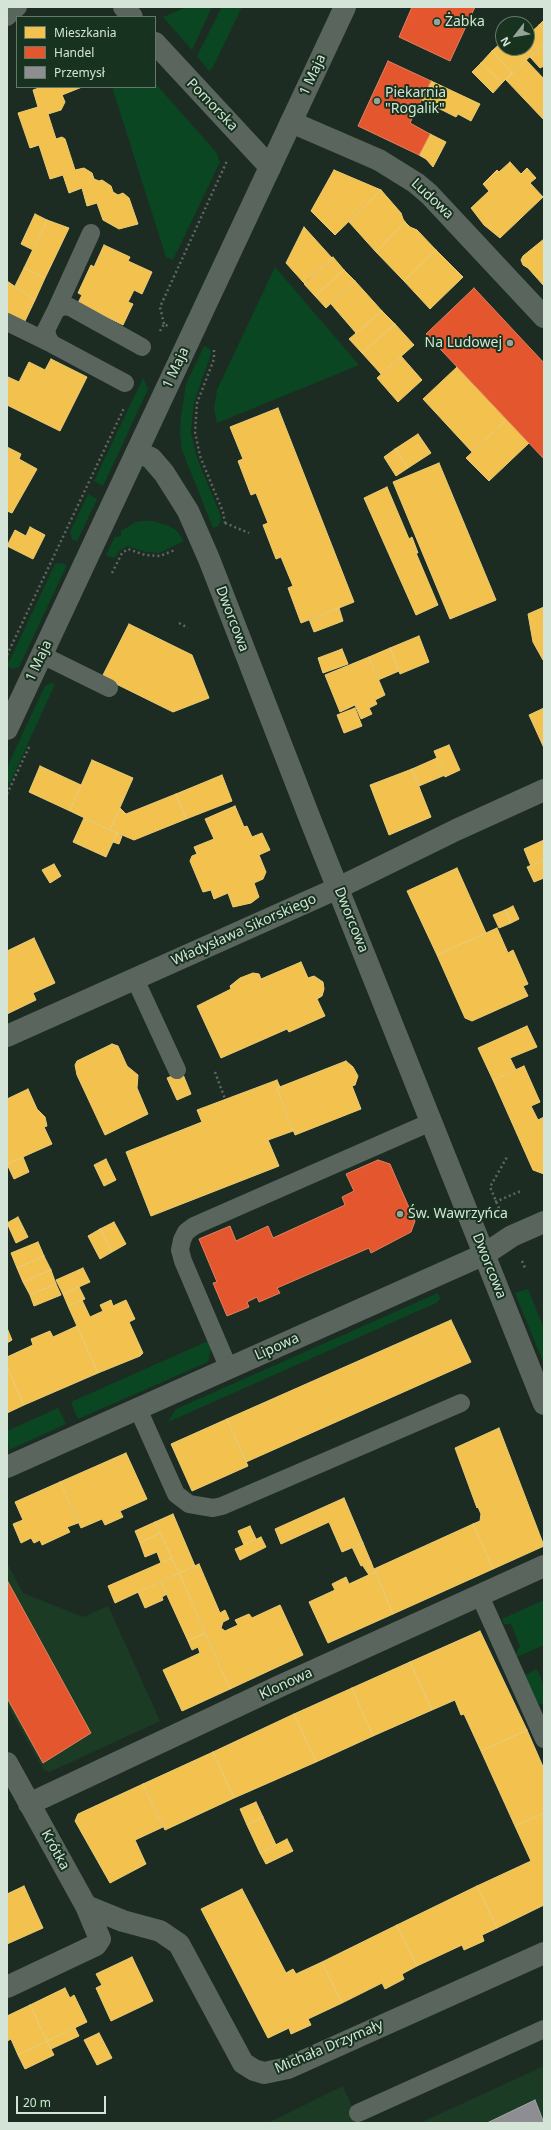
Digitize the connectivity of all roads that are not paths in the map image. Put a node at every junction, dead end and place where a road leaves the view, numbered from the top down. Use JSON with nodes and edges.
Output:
{"nodes":[{"id":1,"x":18,"y":7,"type":"edge"},
{"id":2,"x":124,"y":7,"type":"edge"},
{"id":3,"x":345,"y":7,"type":"edge"},
{"id":4,"x":131,"y":16,"type":"edge"},
{"id":5,"x":7,"y":17,"type":"edge"},
{"id":6,"x":156,"y":44,"type":"edge"},
{"id":7,"x":291,"y":122,"type":"junction"},
{"id":8,"x":270,"y":167,"type":"junction"},
{"id":9,"x":91,"y":233,"type":"dead end"},
{"id":10,"x":56,"y":310,"type":"junction"},
{"id":11,"x":544,"y":317,"type":"edge"},
{"id":12,"x":7,"y":322,"type":"edge"},
{"id":13,"x":52,"y":344,"type":"junction"},
{"id":14,"x":142,"y":347,"type":"dead end"},
{"id":15,"x":125,"y":383,"type":"dead end"},
{"id":16,"x":137,"y":452,"type":"junction"},
{"id":17,"x":42,"y":655,"type":"junction"},
{"id":18,"x":109,"y":688,"type":"dead end"},
{"id":19,"x":7,"y":729,"type":"edge"},
{"id":20,"x":544,"y":790,"type":"edge"},
{"id":21,"x":338,"y":888,"type":"junction"},
{"id":22,"x":135,"y":979,"type":"junction"},
{"id":23,"x":7,"y":1036,"type":"edge"},
{"id":24,"x":176,"y":1070,"type":"dead end"},
{"id":25,"x":431,"y":1122,"type":"junction"},
{"id":26,"x":544,"y":1222,"type":"edge"},
{"id":27,"x":484,"y":1254,"type":"junction"},
{"id":28,"x":229,"y":1369,"type":"junction"},
{"id":29,"x":462,"y":1403,"type":"dead end"},
{"id":30,"x":544,"y":1404,"type":"edge"},
{"id":31,"x":138,"y":1409,"type":"junction"},
{"id":32,"x":7,"y":1467,"type":"edge"},
{"id":33,"x":544,"y":1566,"type":"edge"},
{"id":34,"x":480,"y":1596,"type":"junction"},
{"id":35,"x":544,"y":1739,"type":"edge"},
{"id":36,"x":7,"y":1763,"type":"edge"},
{"id":37,"x":29,"y":1804,"type":"junction"},
{"id":38,"x":86,"y":1906,"type":"junction"},
{"id":39,"x":542,"y":1959,"type":"edge"},
{"id":40,"x":7,"y":1987,"type":"edge"},
{"id":41,"x":544,"y":2030,"type":"edge"},
{"id":42,"x":358,"y":2113,"type":"dead end"}],
"edges":[{"from":1,"to":5,"type":"lane"},
{"from":2,"to":4,"type":"street"},
{"from":3,"to":7,"type":"street","name":"1 Maja"},
{"from":6,"to":8,"type":"street","name":"Pomorska"},
{"from":7,"to":8,"type":"street","name":"1 Maja"},
{"from":7,"to":11,"type":"street","name":"Ludowa"},
{"from":8,"to":16,"type":"street","name":"1 Maja"},
{"from":9,"to":10,"type":"lane"},
{"from":10,"to":13,"type":"lane"},
{"from":10,"to":14,"type":"lane"},
{"from":12,"to":13,"type":"lane"},
{"from":13,"to":15,"type":"lane"},
{"from":16,"to":17,"type":"street","name":"1 Maja"},
{"from":16,"to":21,"type":"street","name":"Dworcowa"},
{"from":17,"to":18,"type":"lane"},
{"from":17,"to":19,"type":"street","name":"1 Maja"},
{"from":20,"to":21,"type":"street","name":"Władysława Sikorskiego"},
{"from":21,"to":22,"type":"street","name":"Władysława Sikorskiego"},
{"from":21,"to":25,"type":"street","name":"Dworcowa"},
{"from":22,"to":23,"type":"street","name":"Władysława Sikorskiego"},
{"from":22,"to":24,"type":"lane"},
{"from":25,"to":27,"type":"street","name":"Dworcowa"},
{"from":25,"to":28,"type":"lane"},
{"from":26,"to":27,"type":"street","name":"Lipowa"},
{"from":27,"to":28,"type":"street","name":"Lipowa"},
{"from":27,"to":30,"type":"street","name":"Dworcowa"},
{"from":28,"to":31,"type":"street","name":"Lipowa"},
{"from":29,"to":31,"type":"lane"},
{"from":31,"to":32,"type":"street","name":"Lipowa"},
{"from":33,"to":34,"type":"street","name":"Klonowa"},
{"from":34,"to":35,"type":"lane"},
{"from":34,"to":37,"type":"street","name":"Klonowa"},
{"from":36,"to":37,"type":"street","name":"Krótka"},
{"from":37,"to":38,"type":"street","name":"Krótka"},
{"from":38,"to":39,"type":"street","name":"Michała Drzymały"},
{"from":38,"to":40,"type":"street","name":"Krótka"},
{"from":41,"to":42,"type":"lane"}]}
